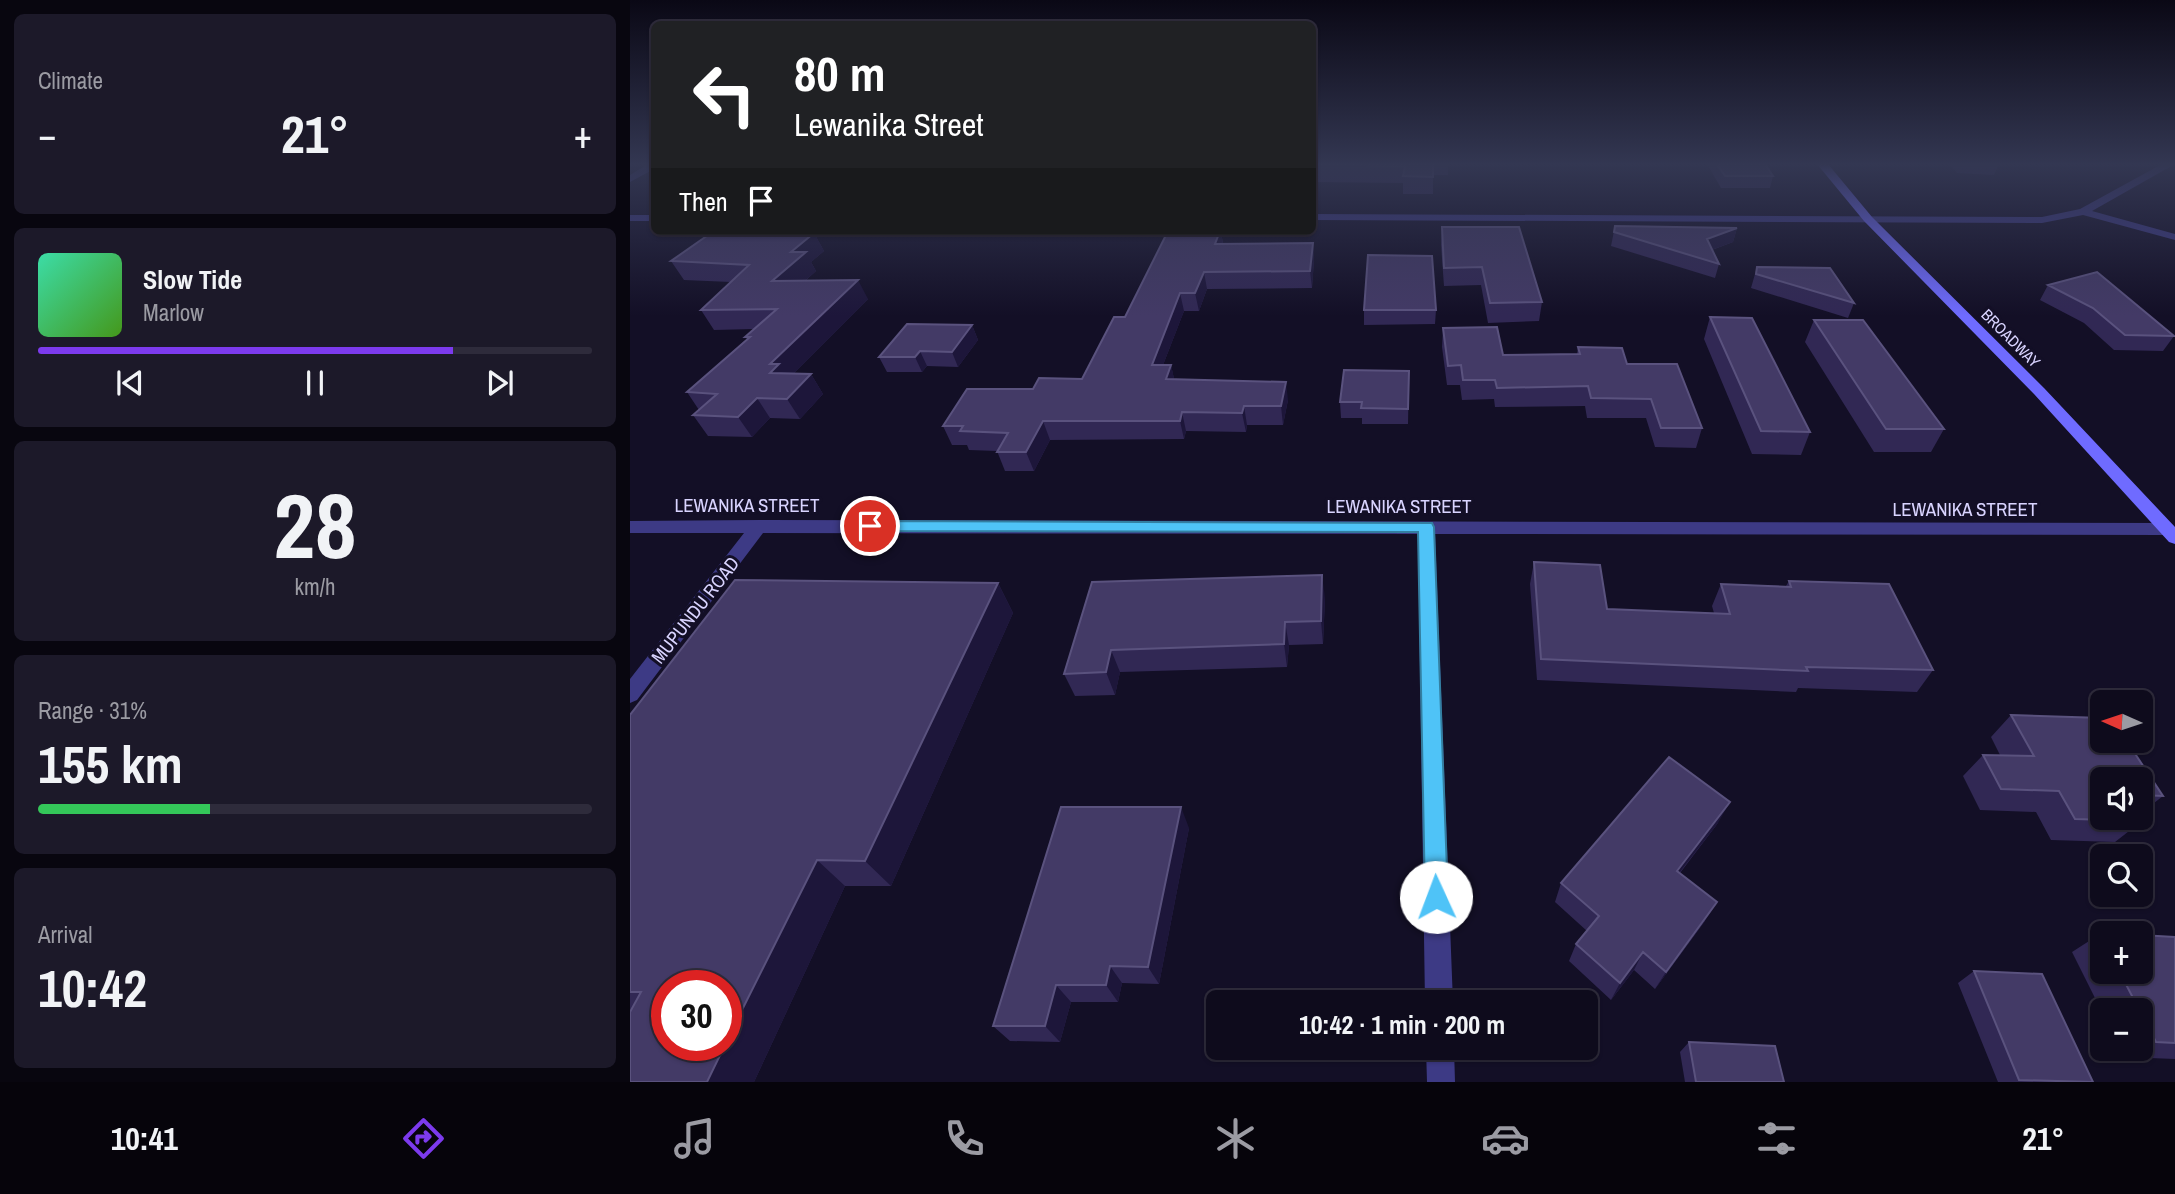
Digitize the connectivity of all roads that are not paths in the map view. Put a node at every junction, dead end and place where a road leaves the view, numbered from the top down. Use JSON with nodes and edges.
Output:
{"nodes":[{"id":1,"x":1864,"y":214,"type":"edge"},
{"id":2,"x":2070,"y":214,"type":"edge"},
{"id":3,"x":2092,"y":214,"type":"edge"},
{"id":4,"x":1316,"y":217,"type":"edge"},
{"id":5,"x":630,"y":218,"type":"edge"},
{"id":6,"x":651,"y":218,"type":"edge"},
{"id":7,"x":1868,"y":219,"type":"junction"},
{"id":8,"x":2175,"y":237,"type":"edge"},
{"id":9,"x":759,"y":526,"type":"junction"},
{"id":10,"x":630,"y":527,"type":"edge"},
{"id":11,"x":1426,"y":527,"type":"junction"},
{"id":12,"x":2171,"y":533,"type":"edge"},
{"id":13,"x":630,"y":694,"type":"edge"},
{"id":14,"x":1439,"y":990,"type":"edge"},
{"id":15,"x":1440,"y":1060,"type":"edge"},
{"id":16,"x":1441,"y":1082,"type":"edge"}],
"edges":[{"from":1,"to":7,"type":"main road","name":"BROADWAY"},
{"from":2,"to":7,"type":"street"},
{"from":3,"to":8,"type":"street"},
{"from":4,"to":7,"type":"street"},
{"from":5,"to":6,"type":"street"},
{"from":7,"to":12,"type":"main road","name":"BROADWAY"},
{"from":9,"to":10,"type":"street","name":"LEWANIKA STREET"},
{"from":9,"to":11,"type":"street","name":"LEWANIKA STREET"},
{"from":9,"to":13,"type":"street","name":"MUPUNDU ROAD"},
{"from":11,"to":12,"type":"street","name":"LEWANIKA STREET"},
{"from":11,"to":14,"type":"street"},
{"from":15,"to":16,"type":"street"}]}
